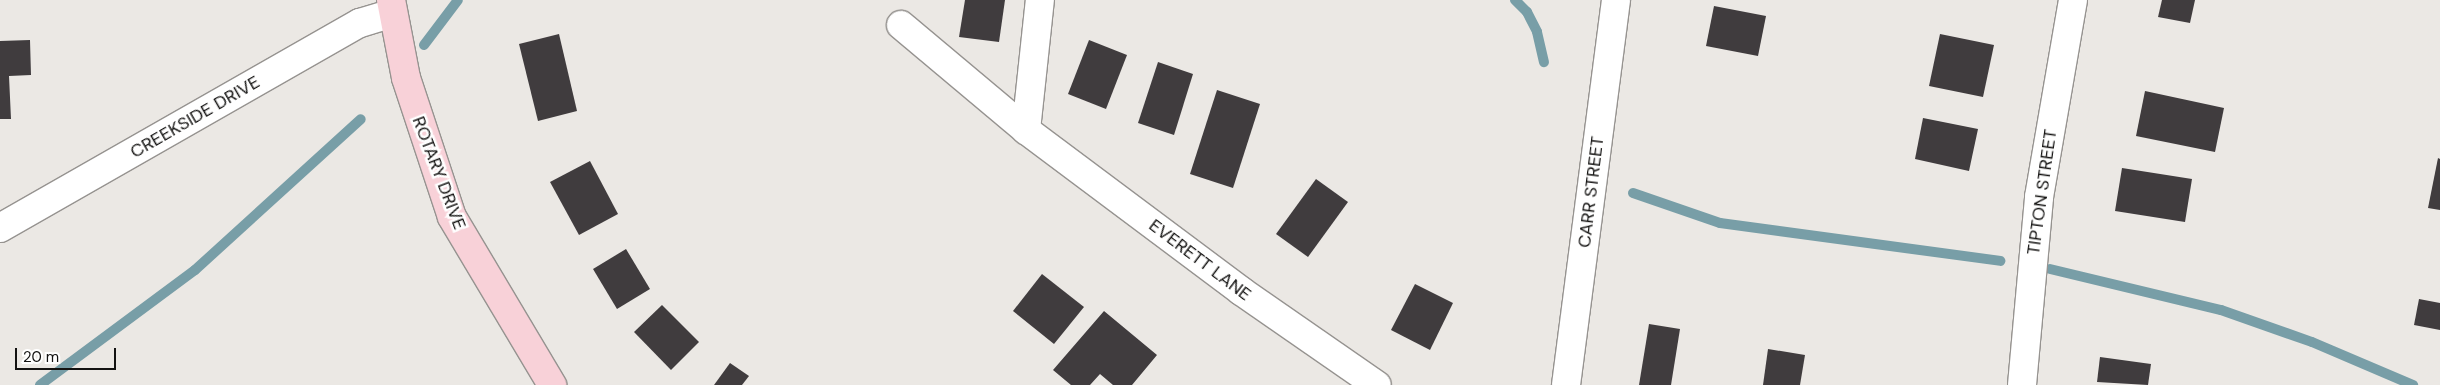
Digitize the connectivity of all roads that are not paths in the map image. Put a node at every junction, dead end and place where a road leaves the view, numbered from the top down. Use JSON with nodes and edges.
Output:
{"nodes":[{"id":1,"x":1040,"y":0,"type":"edge"},
{"id":2,"x":1616,"y":0,"type":"edge"},
{"id":3,"x":2073,"y":0,"type":"edge"},
{"id":4,"x":392,"y":7,"type":"edge"},
{"id":5,"x":902,"y":25,"type":"dead end"},
{"id":6,"x":1026,"y":130,"type":"junction"},
{"id":7,"x":0,"y":228,"type":"edge"},
{"id":8,"x":552,"y":385,"type":"edge"},
{"id":9,"x":1377,"y":385,"type":"edge"},
{"id":10,"x":1566,"y":385,"type":"edge"},
{"id":11,"x":2022,"y":385,"type":"edge"}],
"edges":[{"from":1,"to":6,"type":"street"},
{"from":2,"to":10,"type":"street","name":"CARR STREET"},
{"from":3,"to":11,"type":"street","name":"TIPTON STREET"},
{"from":4,"to":7,"type":"street","name":"CREEKSIDE DRIVE"},
{"from":4,"to":8,"type":"street","name":"ROTARY DRIVE"},
{"from":5,"to":6,"type":"street","name":"EVERETT LANE"},
{"from":6,"to":9,"type":"street","name":"EVERETT LANE"}]}
